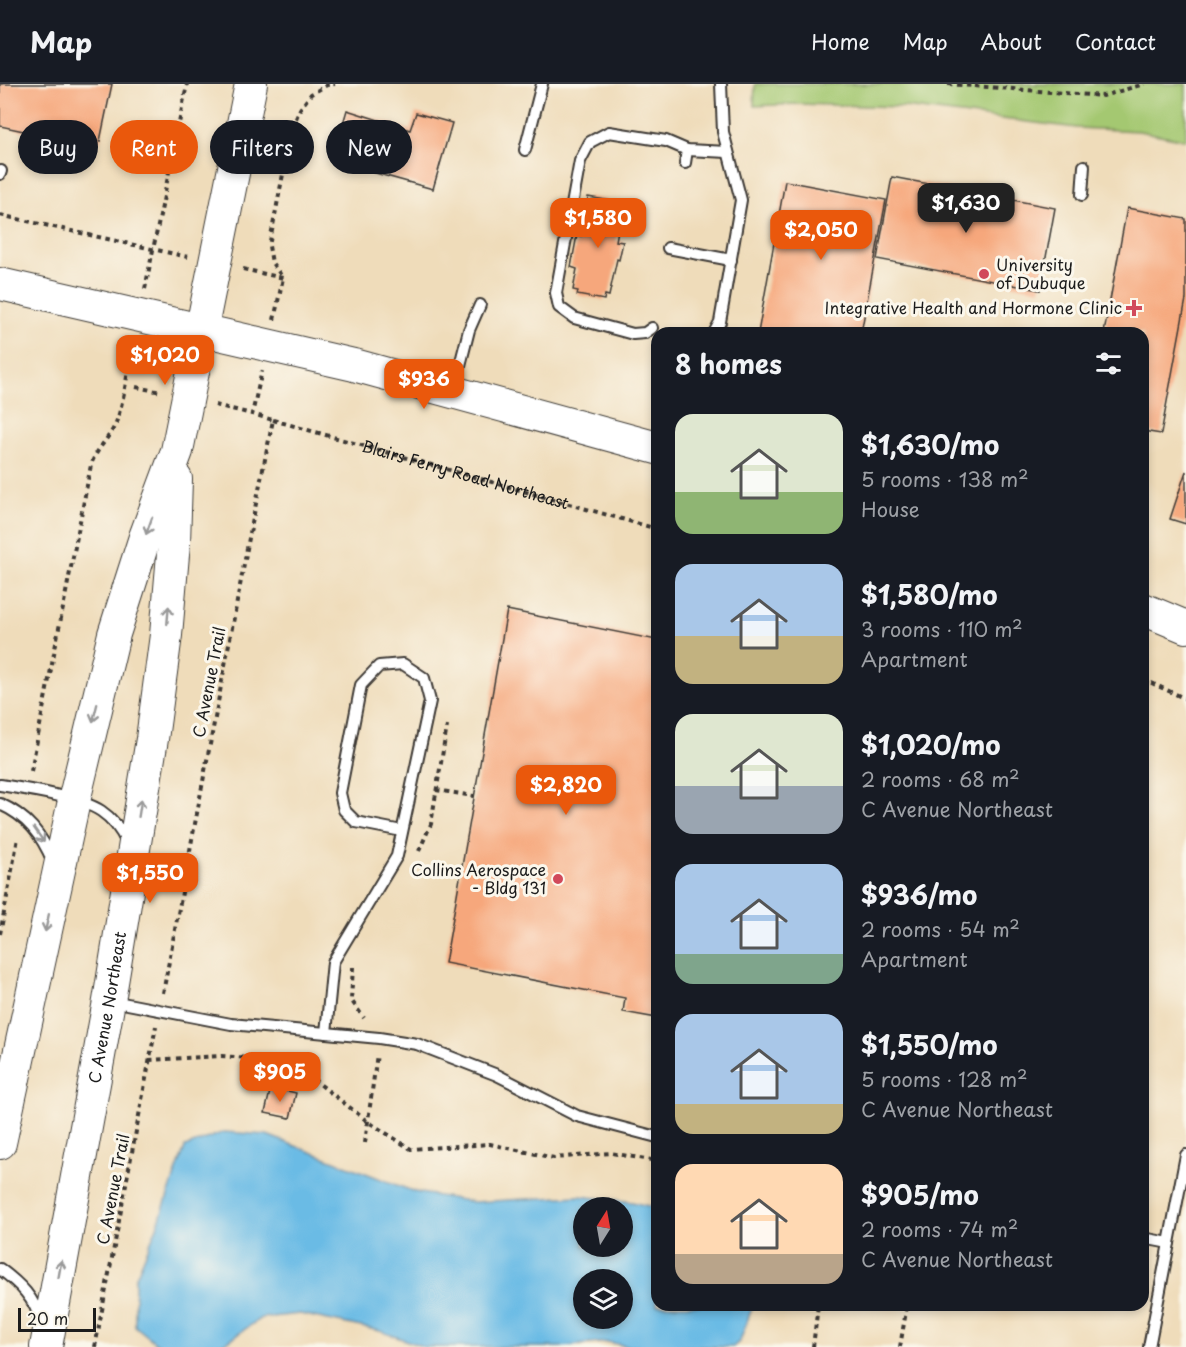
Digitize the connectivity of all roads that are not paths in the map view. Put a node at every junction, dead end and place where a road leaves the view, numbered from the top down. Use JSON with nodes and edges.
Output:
{"nodes":[{"id":1,"x":251,"y":84,"type":"edge"},
{"id":2,"x":542,"y":84,"type":"edge"},
{"id":3,"x":721,"y":84,"type":"edge"},
{"id":4,"x":525,"y":150,"type":"dead end"},
{"id":5,"x":687,"y":150,"type":"junction"},
{"id":6,"x":728,"y":152,"type":"junction"},
{"id":7,"x":685,"y":163,"type":"dead end"},
{"id":8,"x":1084,"y":166,"type":"dead end"},
{"id":9,"x":1083,"y":195,"type":"dead end"},
{"id":10,"x":668,"y":248,"type":"dead end"},
{"id":11,"x":731,"y":260,"type":"junction"},
{"id":12,"x":0,"y":284,"type":"edge"},
{"id":13,"x":480,"y":305,"type":"dead end"},
{"id":14,"x":717,"y":327,"type":"edge"},
{"id":15,"x":651,"y":329,"type":"edge"},
{"id":16,"x":202,"y":330,"type":"junction"},
{"id":17,"x":453,"y":392,"type":"junction"},
{"id":18,"x":651,"y":446,"type":"edge"},
{"id":19,"x":177,"y":451,"type":"junction"},
{"id":20,"x":1149,"y":612,"type":"edge"},
{"id":21,"x":1186,"y":627,"type":"edge"},
{"id":22,"x":0,"y":785,"type":"edge"},
{"id":23,"x":74,"y":801,"type":"junction"},
{"id":24,"x":0,"y":804,"type":"edge"},
{"id":25,"x":402,"y":831,"type":"junction"},
{"id":26,"x":132,"y":854,"type":"junction"},
{"id":27,"x":56,"y":882,"type":"junction"},
{"id":28,"x":109,"y":1001,"type":"junction"},
{"id":29,"x":326,"y":1033,"type":"junction"},
{"id":30,"x":651,"y":1135,"type":"edge"},
{"id":31,"x":0,"y":1143,"type":"edge"},
{"id":32,"x":1186,"y":1155,"type":"edge"},
{"id":33,"x":1149,"y":1239,"type":"edge"},
{"id":34,"x":1169,"y":1243,"type":"junction"},
{"id":35,"x":0,"y":1269,"type":"edge"},
{"id":36,"x":45,"y":1347,"type":"edge"},
{"id":37,"x":1149,"y":1347,"type":"edge"}],
"edges":[{"from":1,"to":16,"type":"main road","name":"C Avenue Northeast"},
{"from":2,"to":4,"type":"lane"},
{"from":3,"to":6,"type":"lane"},
{"from":5,"to":6,"type":"lane"},
{"from":5,"to":7,"type":"lane"},
{"from":5,"to":15,"type":"lane"},
{"from":6,"to":11,"type":"lane"},
{"from":8,"to":9,"type":"lane"},
{"from":10,"to":11,"type":"lane"},
{"from":11,"to":14,"type":"lane"},
{"from":12,"to":16,"type":"main road"},
{"from":13,"to":17,"type":"lane"},
{"from":16,"to":17,"type":"main road"},
{"from":16,"to":19,"type":"main road","name":"C Avenue Northeast"},
{"from":17,"to":18,"type":"main road"},
{"from":19,"to":23,"type":"main road","name":"C Avenue Northeast","one_way":true},
{"from":26,"to":19,"type":"main road","name":"C Avenue Northeast","one_way":true},
{"from":20,"to":21,"type":"main road"},
{"from":22,"to":23,"type":"lane"},
{"from":23,"to":26,"type":"lane"},
{"from":23,"to":27,"type":"main road","name":"C Avenue Northeast"},
{"from":24,"to":27,"type":"lane","one_way":true},
{"from":25,"to":25,"type":"lane"},
{"from":25,"to":29,"type":"lane"},
{"from":26,"to":28,"type":"main road","name":"C Avenue Northeast"},
{"from":27,"to":31,"type":"main road","name":"C Avenue Northeast","one_way":true},
{"from":28,"to":29,"type":"lane"},
{"from":36,"to":28,"type":"main road","name":"C Avenue Northeast","one_way":true},
{"from":29,"to":30,"type":"lane"},
{"from":32,"to":34,"type":"lane"},
{"from":33,"to":34,"type":"lane"},
{"from":34,"to":37,"type":"lane"},
{"from":35,"to":36,"type":"lane"}]}
